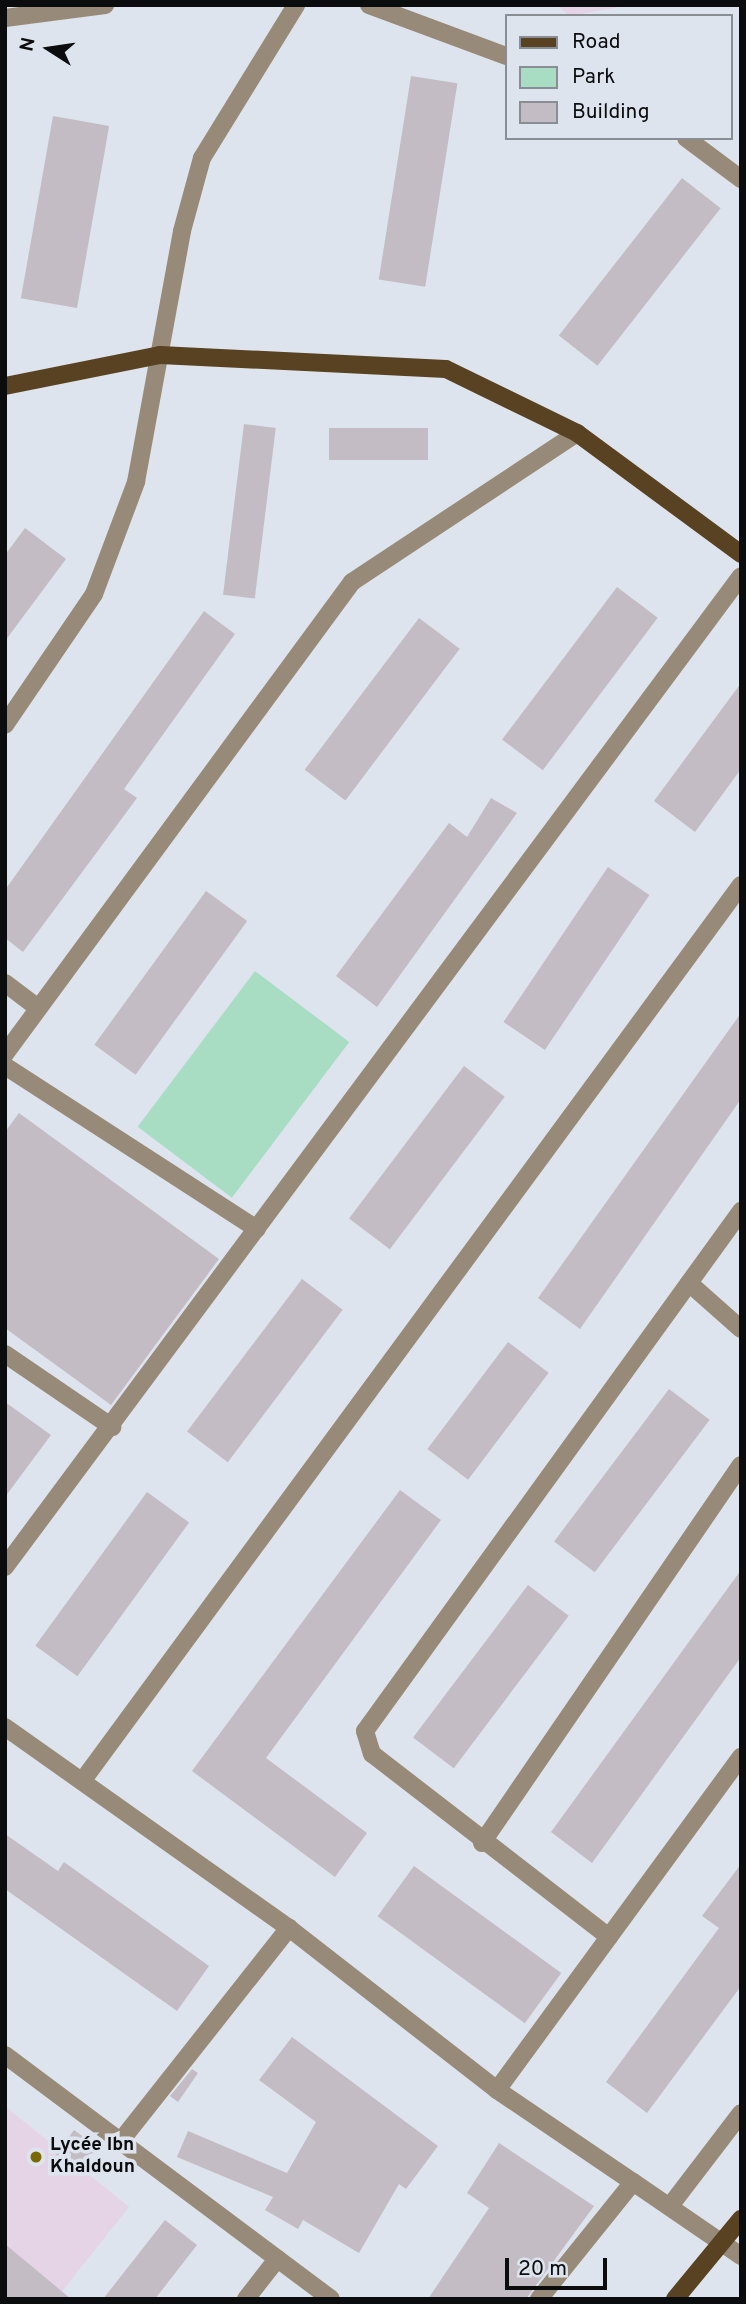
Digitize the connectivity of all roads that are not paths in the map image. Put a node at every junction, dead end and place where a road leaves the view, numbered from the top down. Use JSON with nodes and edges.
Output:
{"nodes":[{"id":1,"x":105,"y":5,"type":"edge"},
{"id":2,"x":296,"y":5,"type":"edge"},
{"id":3,"x":369,"y":5,"type":"edge"},
{"id":4,"x":5,"y":18,"type":"edge"},
{"id":5,"x":504,"y":55,"type":"edge"},
{"id":6,"x":689,"y":140,"type":"edge"},
{"id":7,"x":741,"y":179,"type":"edge"},
{"id":8,"x":160,"y":355,"type":"junction"},
{"id":9,"x":5,"y":386,"type":"edge"},
{"id":10,"x":577,"y":433,"type":"junction"},
{"id":11,"x":741,"y":554,"type":"edge"},
{"id":12,"x":741,"y":576,"type":"edge"},
{"id":13,"x":5,"y":725,"type":"edge"},
{"id":14,"x":741,"y":885,"type":"edge"},
{"id":15,"x":5,"y":983,"type":"edge"},
{"id":16,"x":38,"y":1008,"type":"junction"},
{"id":17,"x":5,"y":1054,"type":"edge"},
{"id":18,"x":5,"y":1066,"type":"edge"},
{"id":19,"x":741,"y":1212,"type":"edge"},
{"id":20,"x":257,"y":1229,"type":"junction"},
{"id":21,"x":689,"y":1283,"type":"junction"},
{"id":22,"x":741,"y":1329,"type":"edge"},
{"id":23,"x":5,"y":1354,"type":"edge"},
{"id":24,"x":112,"y":1427,"type":"junction"},
{"id":25,"x":741,"y":1465,"type":"edge"},
{"id":26,"x":5,"y":1567,"type":"edge"},
{"id":27,"x":5,"y":1727,"type":"edge"},
{"id":28,"x":741,"y":1756,"type":"edge"},
{"id":29,"x":83,"y":1780,"type":"junction"},
{"id":30,"x":482,"y":1843,"type":"junction"},
{"id":31,"x":289,"y":1928,"type":"junction"},
{"id":32,"x":609,"y":1937,"type":"junction"},
{"id":33,"x":5,"y":2055,"type":"edge"},
{"id":34,"x":497,"y":2090,"type":"junction"},
{"id":35,"x":741,"y":2113,"type":"edge"},
{"id":36,"x":123,"y":2138,"type":"junction"},
{"id":37,"x":633,"y":2182,"type":"junction"},
{"id":38,"x":670,"y":2206,"type":"junction"},
{"id":39,"x":741,"y":2219,"type":"edge"},
{"id":40,"x":722,"y":2242,"type":"junction"},
{"id":41,"x":741,"y":2256,"type":"edge"},
{"id":42,"x":277,"y":2259,"type":"junction"},
{"id":43,"x":246,"y":2299,"type":"edge"},
{"id":44,"x":331,"y":2299,"type":"edge"},
{"id":45,"x":539,"y":2299,"type":"edge"},
{"id":46,"x":675,"y":2299,"type":"edge"}],
"edges":[{"from":1,"to":4,"type":"street"},
{"from":2,"to":8,"type":"street"},
{"from":3,"to":5,"type":"street"},
{"from":6,"to":7,"type":"street"},
{"from":8,"to":9,"type":"main road"},
{"from":8,"to":10,"type":"main road"},
{"from":8,"to":13,"type":"street"},
{"from":10,"to":11,"type":"main road"},
{"from":10,"to":16,"type":"street"},
{"from":12,"to":20,"type":"street"},
{"from":14,"to":29,"type":"street"},
{"from":15,"to":16,"type":"street"},
{"from":16,"to":17,"type":"street"},
{"from":18,"to":20,"type":"street"},
{"from":19,"to":21,"type":"street"},
{"from":20,"to":24,"type":"street"},
{"from":21,"to":22,"type":"street"},
{"from":21,"to":30,"type":"street"},
{"from":23,"to":24,"type":"street"},
{"from":24,"to":26,"type":"street"},
{"from":25,"to":30,"type":"street"},
{"from":27,"to":29,"type":"street"},
{"from":28,"to":32,"type":"street"},
{"from":29,"to":31,"type":"street"},
{"from":30,"to":32,"type":"street"},
{"from":31,"to":34,"type":"street"},
{"from":31,"to":36,"type":"street"},
{"from":32,"to":34,"type":"street"},
{"from":33,"to":36,"type":"street"},
{"from":34,"to":37,"type":"street"},
{"from":35,"to":38,"type":"street"},
{"from":36,"to":42,"type":"street"},
{"from":37,"to":38,"type":"street"},
{"from":37,"to":45,"type":"street"},
{"from":38,"to":40,"type":"street"},
{"from":39,"to":40,"type":"main road"},
{"from":40,"to":41,"type":"street"},
{"from":40,"to":46,"type":"main road"},
{"from":42,"to":43,"type":"street"},
{"from":42,"to":44,"type":"street"}]}
